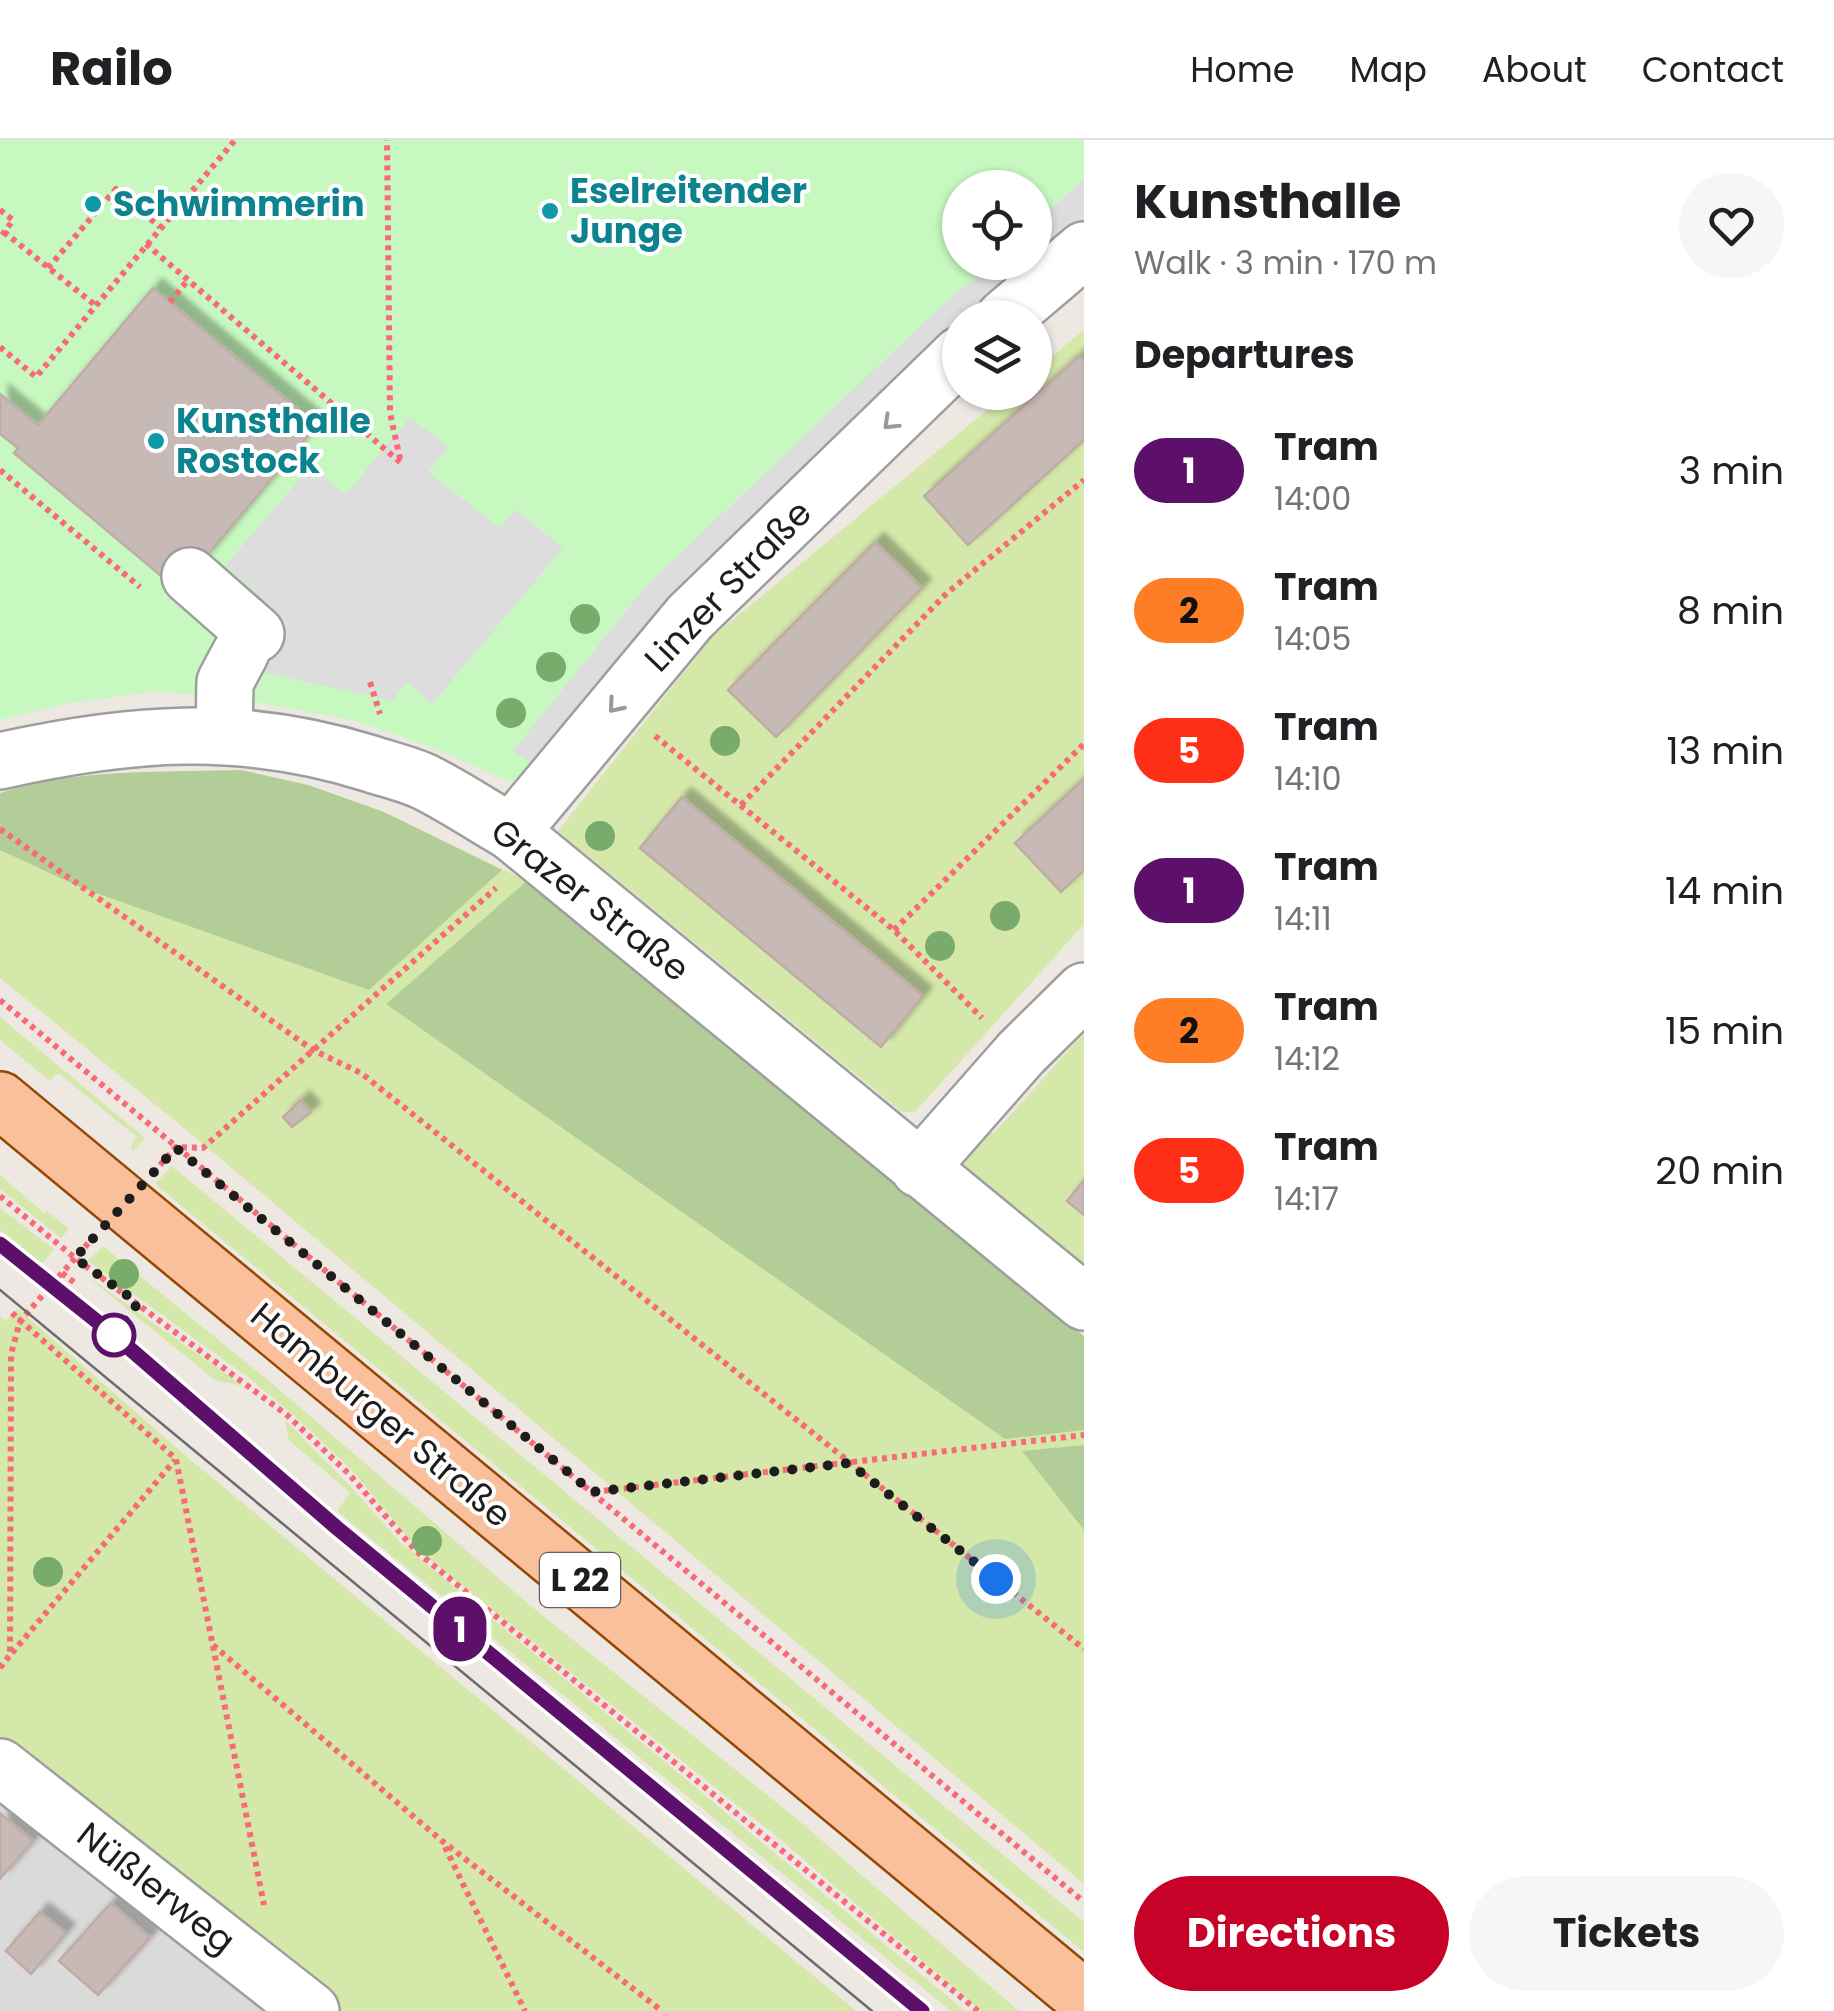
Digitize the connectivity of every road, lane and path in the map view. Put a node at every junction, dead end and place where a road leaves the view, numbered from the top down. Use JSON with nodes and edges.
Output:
{"nodes":[{"id":1,"x":235,"y":140,"type":"edge"},
{"id":2,"x":387,"y":140,"type":"edge"},
{"id":3,"x":0,"y":210,"type":"edge"},
{"id":4,"x":160,"y":227,"type":"junction"},
{"id":5,"x":2,"y":235,"type":"edge"},
{"id":6,"x":146,"y":244,"type":"junction"},
{"id":7,"x":1084,"y":250,"type":"edge"},
{"id":8,"x":48,"y":268,"type":"junction"},
{"id":9,"x":188,"y":280,"type":"junction"},
{"id":10,"x":1025,"y":300,"type":"edge"},
{"id":11,"x":170,"y":302,"type":"dead end"},
{"id":12,"x":94,"y":305,"type":"junction"},
{"id":13,"x":0,"y":346,"type":"edge"},
{"id":14,"x":942,"y":372,"type":"edge"},
{"id":15,"x":0,"y":470,"type":"edge"},
{"id":16,"x":1084,"y":480,"type":"edge"},
{"id":17,"x":169,"y":585,"type":"joint"},
{"id":18,"x":650,"y":732,"type":"dead end"},
{"id":19,"x":224,"y":735,"type":"junction"},
{"id":20,"x":1084,"y":744,"type":"edge"},
{"id":21,"x":0,"y":760,"type":"edge"},
{"id":22,"x":740,"y":806,"type":"junction"},
{"id":23,"x":0,"y":829,"type":"edge"},
{"id":24,"x":524,"y":842,"type":"junction"},
{"id":25,"x":894,"y":930,"type":"junction"},
{"id":26,"x":1084,"y":990,"type":"edge"},
{"id":27,"x":0,"y":1000,"type":"edge"},
{"id":28,"x":313,"y":1050,"type":"junction"},
{"id":29,"x":1021,"y":1054,"type":"junction"},
{"id":30,"x":0,"y":1100,"type":"edge"},
{"id":31,"x":176,"y":1148,"type":"junction"},
{"id":32,"x":918,"y":1169,"type":"junction"},
{"id":33,"x":0,"y":1196,"type":"edge"},
{"id":34,"x":125,"y":1202,"type":"junction"},
{"id":35,"x":75,"y":1258,"type":"junction"},
{"id":36,"x":62,"y":1273,"type":"junction"},
{"id":37,"x":75,"y":1284,"type":"dead end"},
{"id":38,"x":1084,"y":1302,"type":"edge"},
{"id":39,"x":12,"y":1313,"type":"dead end"},
{"id":40,"x":20,"y":1321,"type":"junction"},
{"id":41,"x":1084,"y":1436,"type":"edge"},
{"id":42,"x":176,"y":1460,"type":"junction"},
{"id":43,"x":849,"y":1463,"type":"junction"},
{"id":44,"x":592,"y":1492,"type":"junction"},
{"id":45,"x":212,"y":1644,"type":"junction"},
{"id":46,"x":1084,"y":1649,"type":"edge"},
{"id":47,"x":10,"y":1655,"type":"junction"},
{"id":48,"x":0,"y":1668,"type":"edge"},
{"id":49,"x":0,"y":1767,"type":"edge"},
{"id":50,"x":442,"y":1842,"type":"junction"},
{"id":51,"x":1084,"y":1902,"type":"edge"},
{"id":52,"x":265,"y":1909,"type":"dead end"},
{"id":53,"x":1084,"y":1998,"type":"edge"},
{"id":54,"x":312,"y":2011,"type":"edge"},
{"id":55,"x":525,"y":2011,"type":"edge"},
{"id":56,"x":662,"y":2011,"type":"edge"},
{"id":57,"x":978,"y":2011,"type":"edge"}],
"edges":[{"from":1,"to":4,"type":"path"},
{"from":2,"to":9,"type":"path"},
{"from":3,"to":5,"type":"path"},
{"from":4,"to":6,"type":"path"},
{"from":4,"to":8,"type":"path"},
{"from":5,"to":8,"type":"path"},
{"from":6,"to":9,"type":"path"},
{"from":6,"to":12,"type":"path"},
{"from":7,"to":10,"type":"street"},
{"from":8,"to":12,"type":"path"},
{"from":9,"to":11,"type":"path"},
{"from":12,"to":13,"type":"path"},
{"from":14,"to":24,"type":"street","name":"Linzer Straße","one_way":true},
{"from":15,"to":17,"type":"path"},
{"from":16,"to":22,"type":"path"},
{"from":17,"to":19,"type":"street"},
{"from":18,"to":22,"type":"path"},
{"from":19,"to":21,"type":"street","name":"Grazer Straße"},
{"from":19,"to":24,"type":"street","name":"Grazer Straße"},
{"from":20,"to":25,"type":"path"},
{"from":22,"to":25,"type":"path"},
{"from":23,"to":28,"type":"path"},
{"from":24,"to":28,"type":"path"},
{"from":24,"to":32,"type":"street","name":"Grazer Straße"},
{"from":25,"to":29,"type":"path"},
{"from":26,"to":29,"type":"street"},
{"from":27,"to":31,"type":"path"},
{"from":28,"to":31,"type":"path"},
{"from":28,"to":43,"type":"path"},
{"from":29,"to":32,"type":"street"},
{"from":30,"to":34,"type":"main road","name":"Hamburger Straße","number":"L 22"},
{"from":31,"to":34,"type":"path"},
{"from":31,"to":44,"type":"path"},
{"from":32,"to":38,"type":"street","name":"Grazer Straße"},
{"from":33,"to":35,"type":"path"},
{"from":34,"to":35,"type":"path"},
{"from":34,"to":53,"type":"main road","name":"Hamburger Straße","number":"L 22"},
{"from":35,"to":36,"type":"path"},
{"from":35,"to":57,"type":"path"},
{"from":36,"to":37,"type":"path"},
{"from":36,"to":40,"type":"path"},
{"from":39,"to":40,"type":"path"},
{"from":40,"to":42,"type":"path"},
{"from":40,"to":47,"type":"path"},
{"from":41,"to":43,"type":"path"},
{"from":42,"to":45,"type":"path"},
{"from":42,"to":47,"type":"path"},
{"from":43,"to":44,"type":"path"},
{"from":43,"to":46,"type":"path"},
{"from":44,"to":51,"type":"path"},
{"from":45,"to":50,"type":"path"},
{"from":45,"to":52,"type":"path"},
{"from":47,"to":48,"type":"path"},
{"from":49,"to":54,"type":"street","name":"Nüßlerweg"},
{"from":50,"to":55,"type":"path"},
{"from":50,"to":56,"type":"path"}]}
